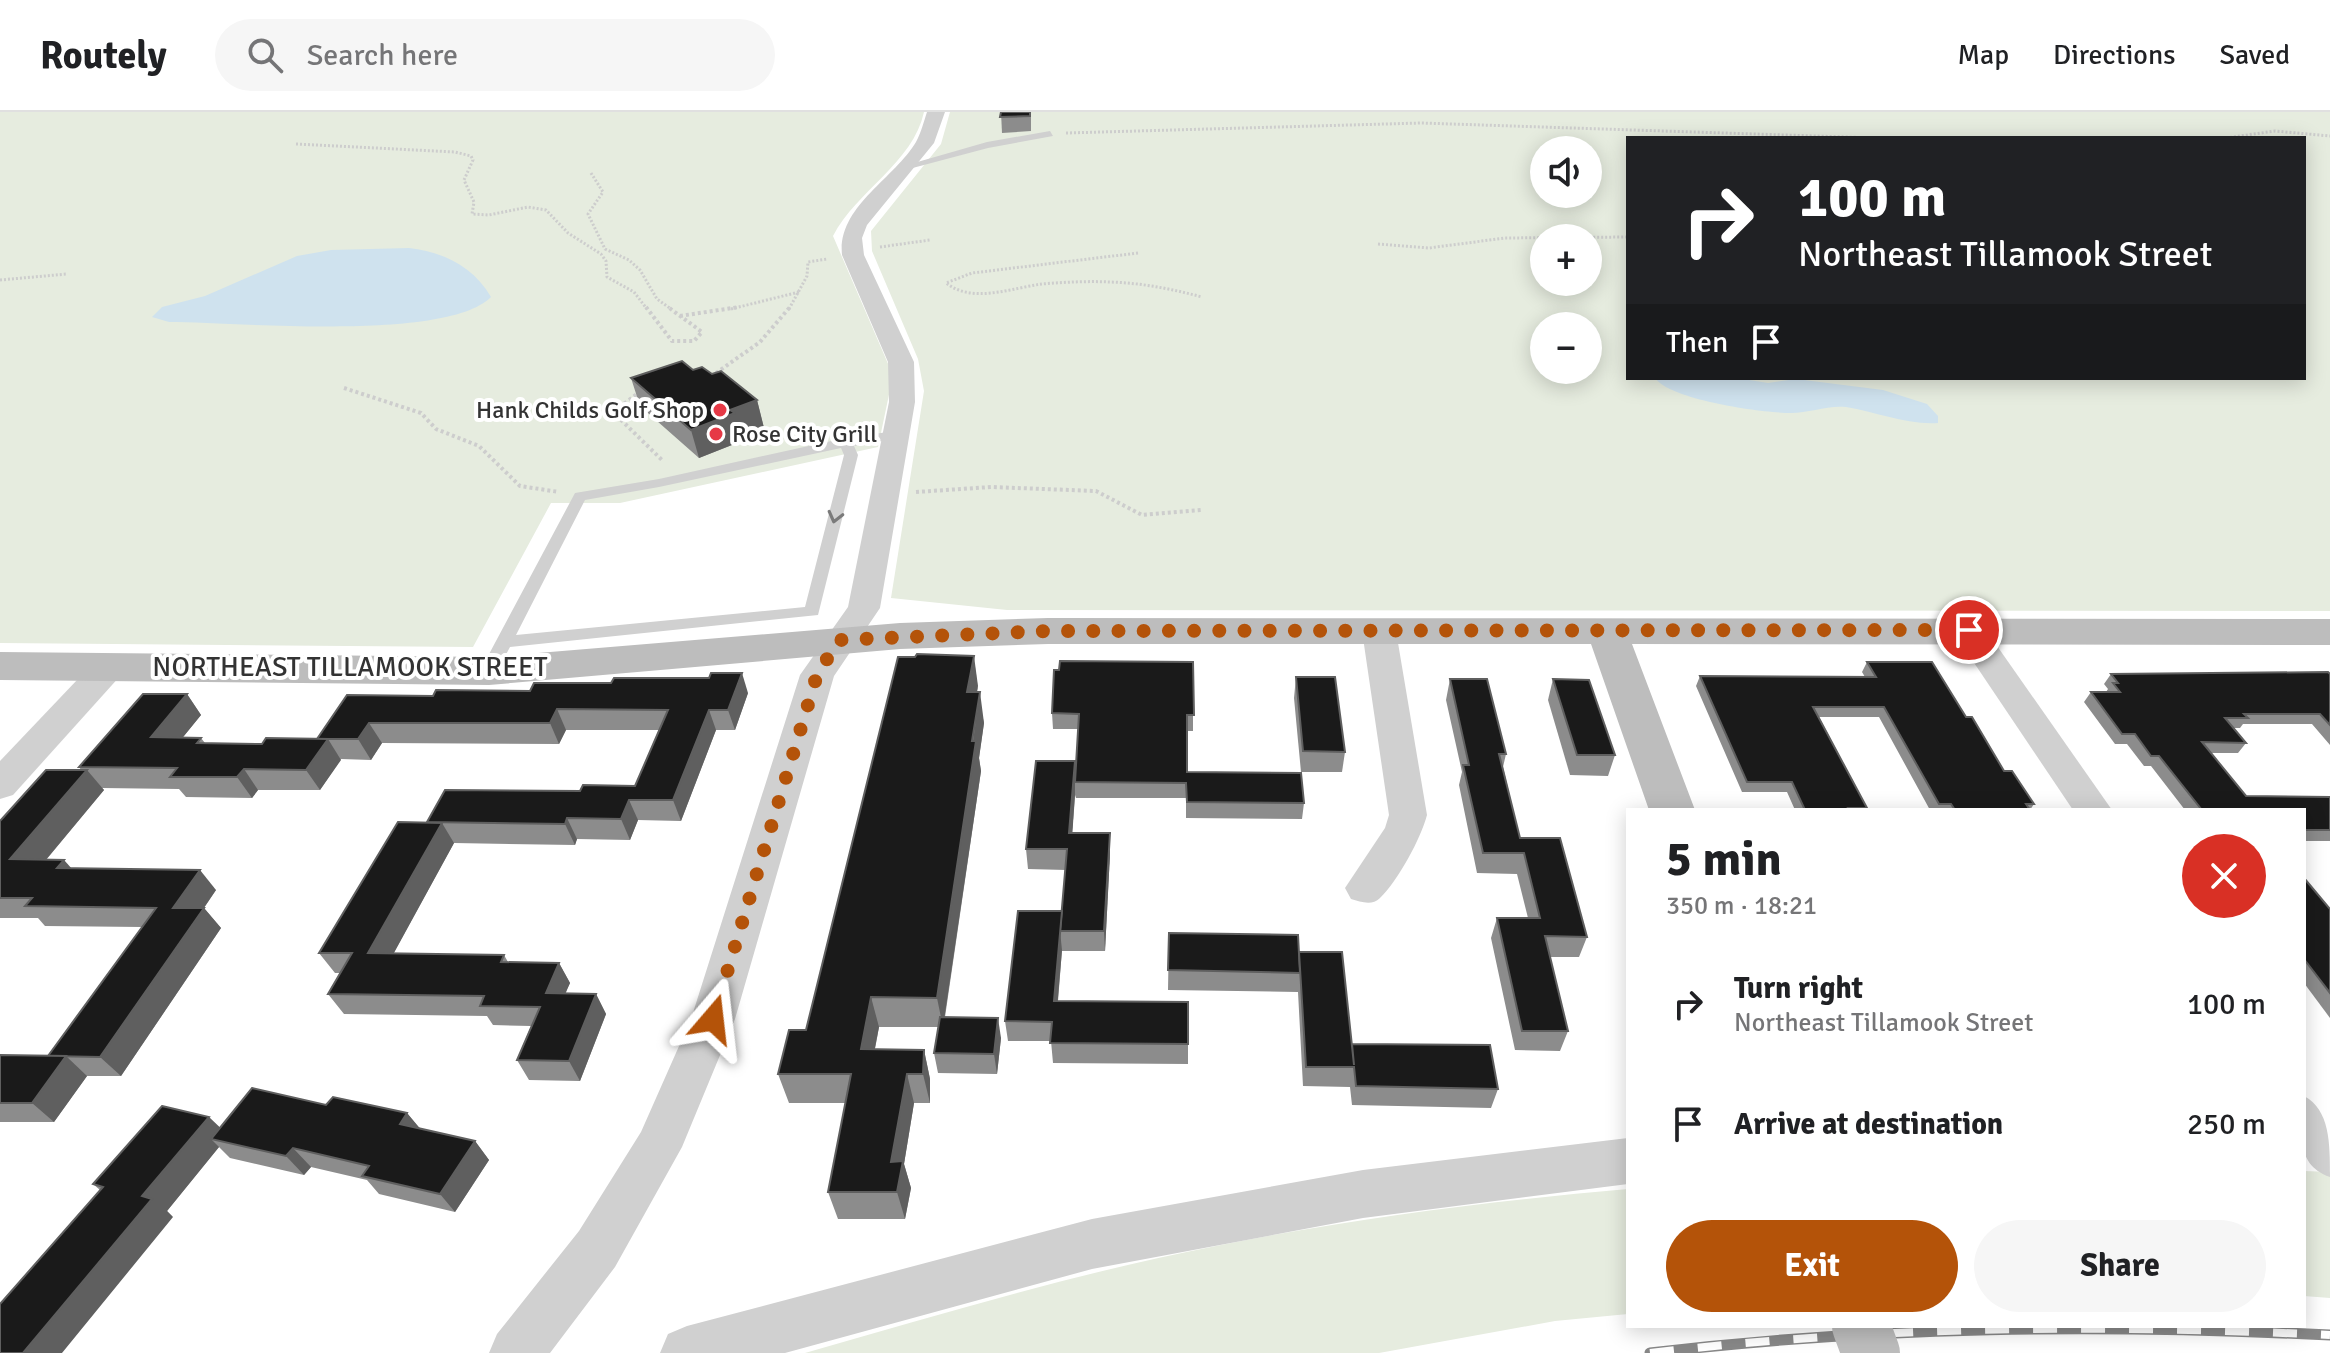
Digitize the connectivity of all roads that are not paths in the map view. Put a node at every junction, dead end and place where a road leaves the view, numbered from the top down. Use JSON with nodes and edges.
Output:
{"nodes":[{"id":1,"x":936,"y":112,"type":"edge"},
{"id":2,"x":1050,"y":134,"type":"road end"},
{"id":3,"x":905,"y":167,"type":"junction"},
{"id":4,"x":894,"y":441,"type":"junction"},
{"id":5,"x":845,"y":442,"type":"junction"},
{"id":6,"x":825,"y":626,"type":"junction"},
{"id":7,"x":1969,"y":630,"type":"junction"},
{"id":8,"x":1379,"y":631,"type":"junction"},
{"id":9,"x":1607,"y":631,"type":"junction"},
{"id":10,"x":2330,"y":632,"type":"edge"},
{"id":11,"x":496,"y":656,"type":"junction"},
{"id":12,"x":0,"y":666,"type":"edge"},
{"id":13,"x":109,"y":667,"type":"junction"},
{"id":14,"x":0,"y":785,"type":"edge"},
{"id":15,"x":1671,"y":808,"type":"edge"},
{"id":16,"x":2092,"y":808,"type":"edge"},
{"id":17,"x":1365,"y":888,"type":"dead end"},
{"id":18,"x":2306,"y":1120,"type":"edge"},
{"id":19,"x":2306,"y":1154,"type":"edge"},
{"id":20,"x":2330,"y":1155,"type":"edge"},
{"id":21,"x":1626,"y":1161,"type":"edge"},
{"id":22,"x":1862,"y":1328,"type":"edge"},
{"id":23,"x":516,"y":1353,"type":"edge"},
{"id":24,"x":687,"y":1353,"type":"edge"},
{"id":25,"x":1871,"y":1353,"type":"edge"}],
"edges":[{"from":1,"to":3,"type":"street"},
{"from":2,"to":3,"type":"lane"},
{"from":3,"to":4,"type":"street"},
{"from":4,"to":5,"type":"lane"},
{"from":4,"to":6,"type":"street"},
{"from":5,"to":6,"type":"lane","one_way":true},
{"from":5,"to":11,"type":"lane"},
{"from":6,"to":8,"type":"street","name":"NORTHEAST TILLAMOOK STREET"},
{"from":6,"to":11,"type":"street","name":"NORTHEAST TILLAMOOK STREET"},
{"from":6,"to":23,"type":"street"},
{"from":7,"to":9,"type":"street","name":"NORTHEAST TILLAMOOK STREET"},
{"from":7,"to":10,"type":"street","name":"NORTHEAST TILLAMOOK STREET"},
{"from":7,"to":16,"type":"street"},
{"from":8,"to":9,"type":"street","name":"NORTHEAST TILLAMOOK STREET"},
{"from":8,"to":17,"type":"street"},
{"from":9,"to":15,"type":"street"},
{"from":11,"to":13,"type":"street","name":"NORTHEAST TILLAMOOK STREET"},
{"from":12,"to":13,"type":"street","name":"NORTHEAST TILLAMOOK STREET"},
{"from":13,"to":14,"type":"street"},
{"from":18,"to":20,"type":"street"},
{"from":19,"to":20,"type":"street"},
{"from":21,"to":24,"type":"street"},
{"from":22,"to":25,"type":"street","bridge":true}]}
